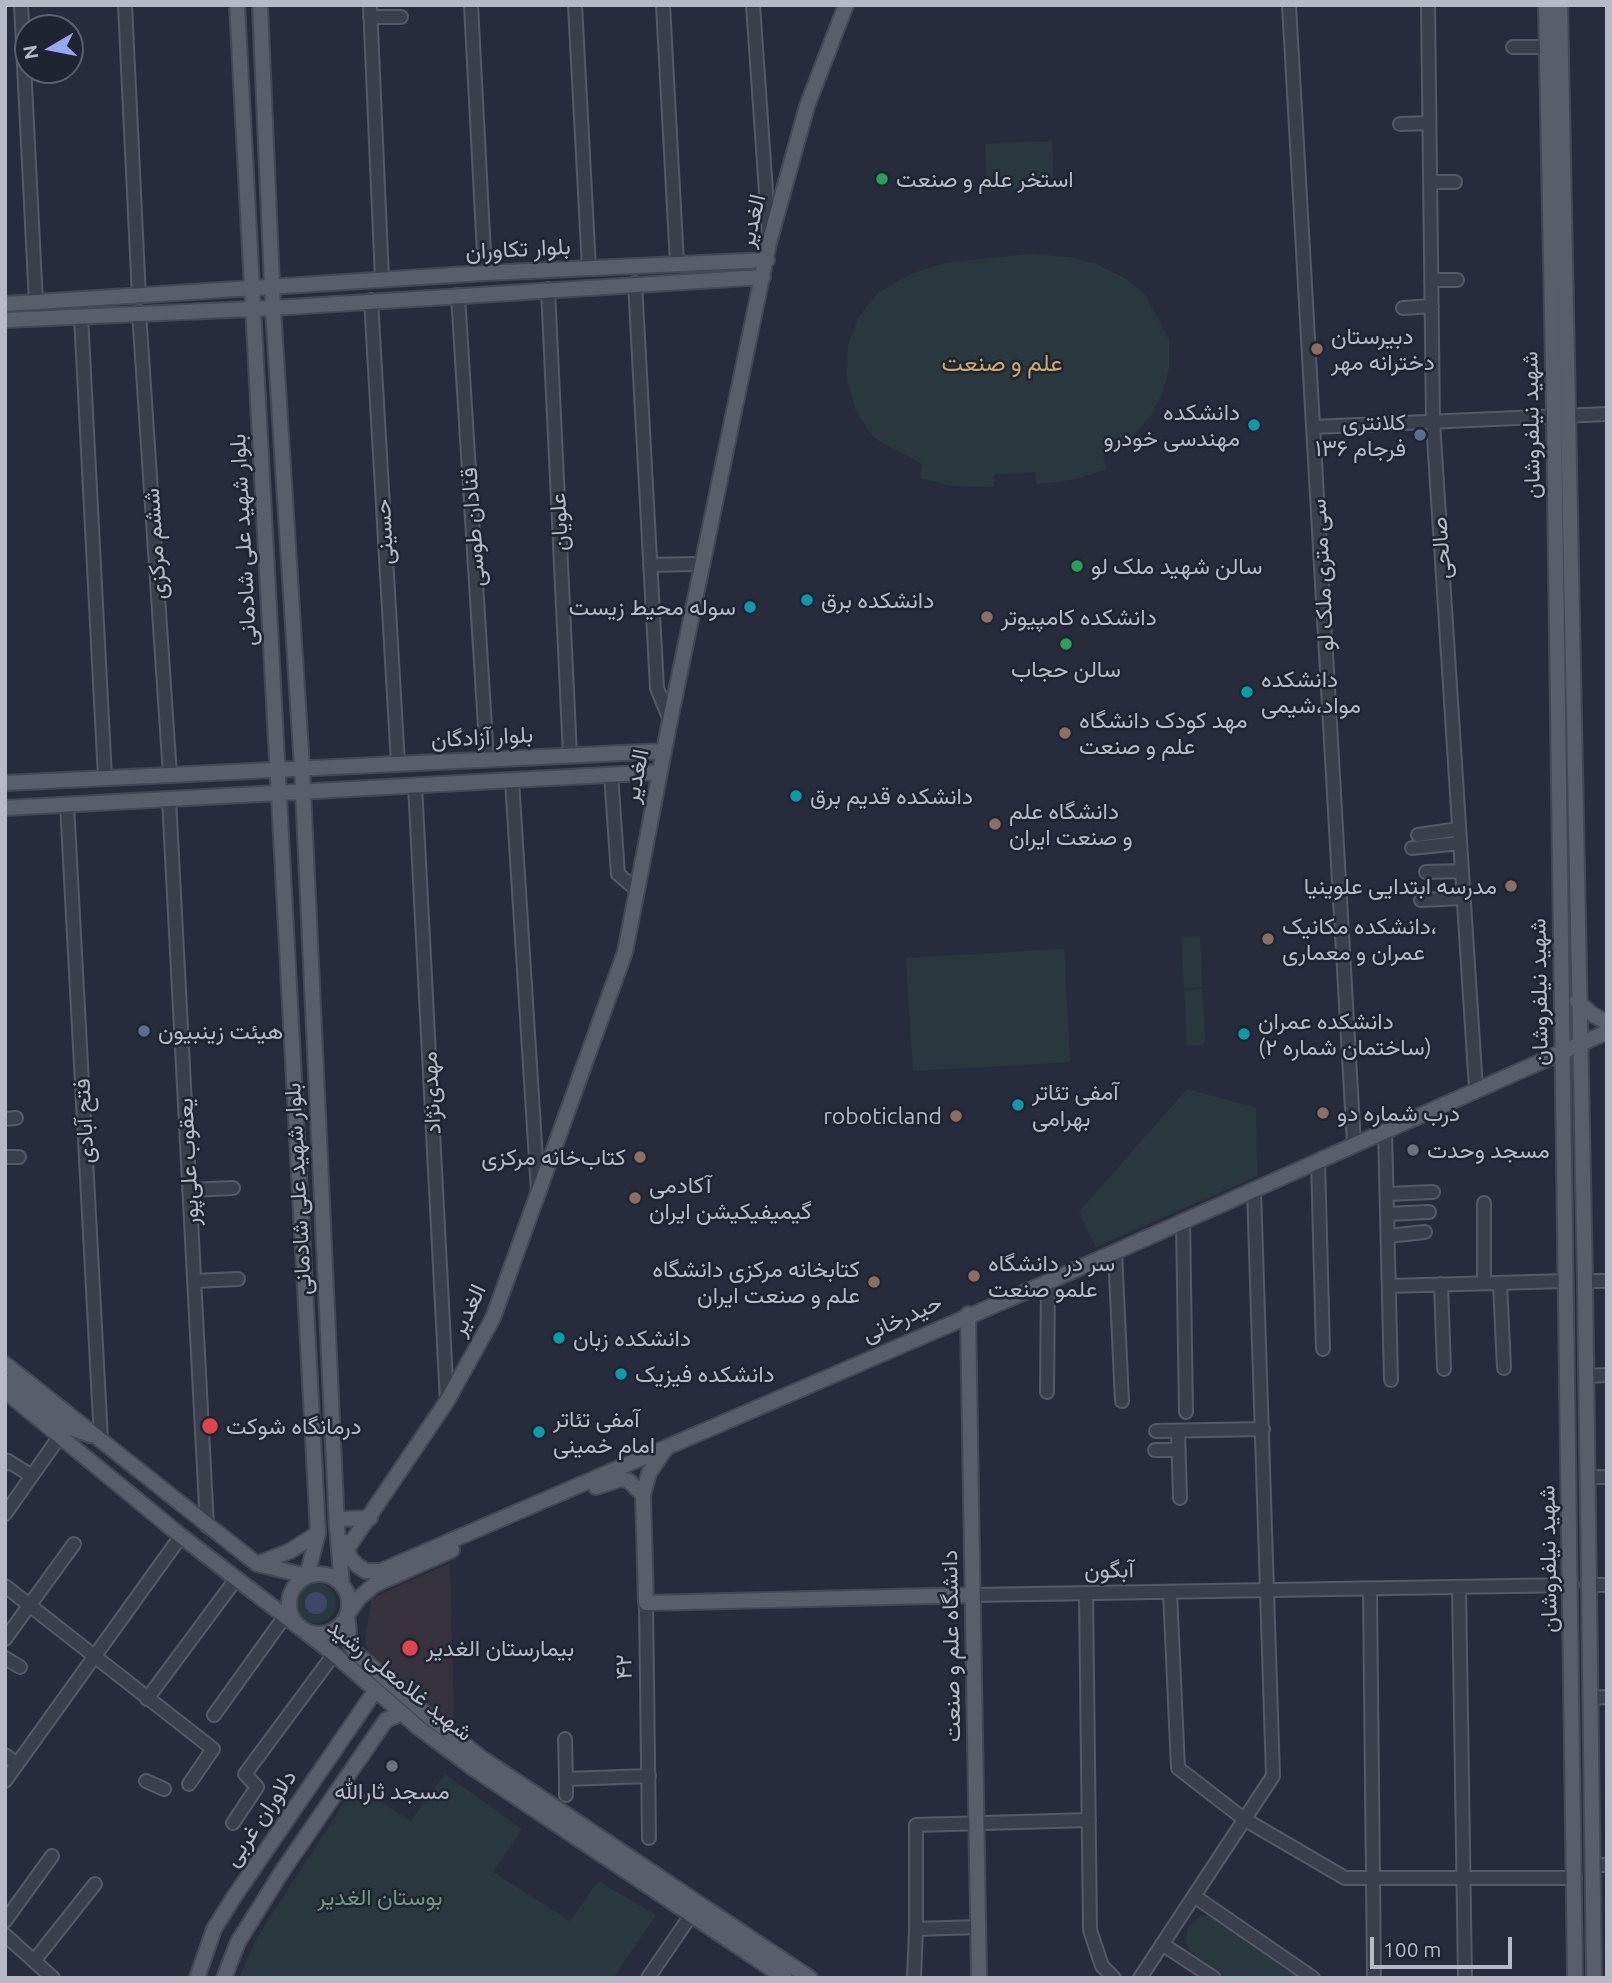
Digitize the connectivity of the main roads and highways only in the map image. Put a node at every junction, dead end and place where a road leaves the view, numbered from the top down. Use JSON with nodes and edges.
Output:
{"nodes":[{"id":1,"x":237,"y":5,"type":"edge"},
{"id":2,"x":260,"y":5,"type":"edge"},
{"id":3,"x":1546,"y":5,"type":"edge"},
{"id":4,"x":1560,"y":5,"type":"edge"},
{"id":5,"x":845,"y":6,"type":"edge"},
{"id":6,"x":765,"y":267,"type":"junction"},
{"id":7,"x":272,"y":289,"type":"junction"},
{"id":8,"x":252,"y":290,"type":"junction"},
{"id":9,"x":5,"y":304,"type":"edge"},
{"id":10,"x":273,"y":308,"type":"junction"},
{"id":11,"x":253,"y":309,"type":"junction"},
{"id":12,"x":5,"y":320,"type":"edge"},
{"id":13,"x":1561,"y":416,"type":"junction"},
{"id":14,"x":664,"y":751,"type":"junction"},
{"id":15,"x":302,"y":768,"type":"junction"},
{"id":16,"x":279,"y":769,"type":"junction"},
{"id":17,"x":660,"y":772,"type":"junction"},
{"id":18,"x":5,"y":783,"type":"edge"},
{"id":19,"x":303,"y":791,"type":"junction"},
{"id":20,"x":280,"y":792,"type":"junction"},
{"id":21,"x":5,"y":807,"type":"edge"},
{"id":22,"x":1577,"y":1001,"type":"junction"},
{"id":23,"x":1607,"y":1022,"type":"edge"},
{"id":24,"x":1607,"y":1032,"type":"edge"},
{"id":25,"x":1578,"y":1044,"type":"junction"},
{"id":26,"x":1562,"y":1051,"type":"junction"},
{"id":27,"x":1566,"y":1281,"type":"junction"},
{"id":28,"x":1585,"y":1281,"type":"junction"},
{"id":29,"x":968,"y":1314,"type":"junction"},
{"id":30,"x":5,"y":1364,"type":"edge"},
{"id":31,"x":5,"y":1383,"type":"edge"},
{"id":32,"x":5,"y":1391,"type":"edge"},
{"id":33,"x":101,"y":1439,"type":"junction"},
{"id":34,"x":668,"y":1445,"type":"junction"},
{"id":35,"x":643,"y":1494,"type":"junction"},
{"id":36,"x":338,"y":1512,"type":"junction"},
{"id":37,"x":370,"y":1518,"type":"junction"},
{"id":38,"x":317,"y":1537,"type":"junction"},
{"id":39,"x":343,"y":1545,"type":"junction"},
{"id":40,"x":257,"y":1564,"type":"junction"},
{"id":41,"x":972,"y":1570,"type":"junction"},
{"id":42,"x":306,"y":1576,"type":"junction"},
{"id":43,"x":342,"y":1585,"type":"junction"},
{"id":44,"x":1572,"y":1585,"type":"junction"},
{"id":45,"x":1588,"y":1585,"type":"junction"},
{"id":46,"x":973,"y":1595,"type":"junction"},
{"id":47,"x":944,"y":1596,"type":"junction"},
{"id":48,"x":646,"y":1603,"type":"joint"},
{"id":49,"x":347,"y":1615,"type":"junction"},
{"id":50,"x":301,"y":1629,"type":"junction"},
{"id":51,"x":375,"y":1691,"type":"junction"},
{"id":52,"x":402,"y":1713,"type":"junction"},
{"id":53,"x":1600,"y":1865,"type":"edge"},
{"id":54,"x":197,"y":1978,"type":"edge"},
{"id":55,"x":224,"y":1978,"type":"edge"},
{"id":56,"x":785,"y":1978,"type":"edge"},
{"id":57,"x":810,"y":1978,"type":"edge"},
{"id":58,"x":979,"y":1978,"type":"edge"},
{"id":59,"x":1575,"y":1978,"type":"edge"},
{"id":60,"x":1594,"y":1978,"type":"edge"}],
"edges":[{"from":1,"to":8,"type":"main road"},
{"from":2,"to":7,"type":"main road"},
{"from":3,"to":13,"type":"main road","name":"شهید نیلفروشان"},
{"from":4,"to":13,"type":"main road","name":"شهید نیلفروشان"},
{"from":5,"to":6,"type":"main road","name":"الغدیر"},
{"from":6,"to":7,"type":"main road","name":"بلوار تکاوران"},
{"from":6,"to":10,"type":"main road","name":"بلوار تکاوران"},
{"from":6,"to":14,"type":"main road","name":"الغدیر"},
{"from":7,"to":8,"type":"main road","name":"بلوار تکاوران"},
{"from":7,"to":10,"type":"main road","name":"بلوار شهید علی شادمانی"},
{"from":8,"to":9,"type":"main road"},
{"from":8,"to":11,"type":"main road","name":"بلوار شهید علی شادمانی"},
{"from":10,"to":11,"type":"main road","name":"بلوار تکاوران"},
{"from":10,"to":15,"type":"main road","name":"بلوار شهید علی شادمانی"},
{"from":11,"to":12,"type":"main road"},
{"from":11,"to":16,"type":"main road","name":"بلوار شهید علی شادمانی"},
{"from":13,"to":22,"type":"main road","name":"شهید نیلفروشان"},
{"from":13,"to":26,"type":"main road","name":"شهید نیلفروشان"},
{"from":14,"to":15,"type":"main road","name":"بلوار آزادگان"},
{"from":14,"to":17,"type":"main road","name":"الغدیر"},
{"from":15,"to":16,"type":"main road","name":"بلوار آزادگان"},
{"from":15,"to":19,"type":"main road","name":"بلوار شهید علی شادمانی"},
{"from":16,"to":18,"type":"main road"},
{"from":16,"to":20,"type":"main road","name":"بلوار شهید علی شادمانی"},
{"from":17,"to":19,"type":"main road","name":"بلوار آزادگان"},
{"from":17,"to":37,"type":"main road","name":"الغدیر"},
{"from":19,"to":20,"type":"main road","name":"بلوار آزادگان"},
{"from":19,"to":36,"type":"main road","name":"بلوار شهید علی شادمانی"},
{"from":20,"to":21,"type":"main road"},
{"from":20,"to":38,"type":"main road","name":"بلوار شهید علی شادمانی"},
{"from":22,"to":23,"type":"main road"},
{"from":22,"to":25,"type":"main road","name":"شهید نیلفروشان"},
{"from":24,"to":25,"type":"main road"},
{"from":25,"to":26,"type":"main road","name":"حیدرخانی"},
{"from":25,"to":28,"type":"main road","name":"شهید نیلفروشان"},
{"from":26,"to":27,"type":"main road","name":"شهید نیلفروشان"},
{"from":26,"to":29,"type":"main road","name":"حیدرخانی"},
{"from":27,"to":28,"type":"main road"},
{"from":27,"to":44,"type":"main road","name":"شهید نیلفروشان"},
{"from":28,"to":45,"type":"main road","name":"شهید نیلفروشان"},
{"from":29,"to":34,"type":"main road","name":"حیدرخانی"},
{"from":29,"to":41,"type":"main road","name":"دانشگاه علم و صنعت"},
{"from":30,"to":33,"type":"main road"},
{"from":31,"to":33,"type":"main road"},
{"from":32,"to":50,"type":"main road","name":"شهید غلامعلی رشید"},
{"from":33,"to":40,"type":"main road"},
{"from":34,"to":35,"type":"main road"},
{"from":34,"to":39,"type":"main road","name":"حیدرخانی"},
{"from":35,"to":48,"type":"main road","name":"۴۲"},
{"from":35,"to":49,"type":"main road"},
{"from":36,"to":37,"type":"main road"},
{"from":36,"to":39,"type":"main road","name":"بلوار شهید علی شادمانی"},
{"from":37,"to":39,"type":"main road","name":"الغدیر"},
{"from":38,"to":39,"type":"main road"},
{"from":38,"to":40,"type":"main road"},
{"from":38,"to":42,"type":"main road","name":"بلوار شهید علی شادمانی"},
{"from":39,"to":43,"type":"main road","name":"بلوار شهید علی شادمانی"},
{"from":40,"to":42,"type":"main road"},
{"from":41,"to":46,"type":"main road","name":"دانشگاه علم و صنعت"},
{"from":41,"to":47,"type":"main road"},
{"from":42,"to":43,"type":"main road"},
{"from":42,"to":50,"type":"main road"},
{"from":43,"to":49,"type":"main road"},
{"from":44,"to":45,"type":"main road"},
{"from":44,"to":59,"type":"main road","name":"شهید نیلفروشان"},
{"from":45,"to":53,"type":"main road","name":"شهید نیلفروشان"},
{"from":46,"to":47,"type":"main road","name":"آبگون"},
{"from":46,"to":58,"type":"main road","name":"دانشگاه علم و صنعت"},
{"from":47,"to":48,"type":"main road","name":"آبگون"},
{"from":49,"to":50,"type":"main road"},
{"from":49,"to":57,"type":"main road","name":"شهید غلامعلی رشید"},
{"from":50,"to":51,"type":"main road","name":"شهید غلامعلی رشید"},
{"from":51,"to":52,"type":"main road","name":"شهید غلامعلی رشید"},
{"from":51,"to":54,"type":"main road","name":"دلاوران غربی"},
{"from":52,"to":55,"type":"main road"},
{"from":52,"to":56,"type":"main road","name":"شهید غلامعلی رشید"},
{"from":53,"to":60,"type":"main road","name":"شهید نیلفروشان"}]}
